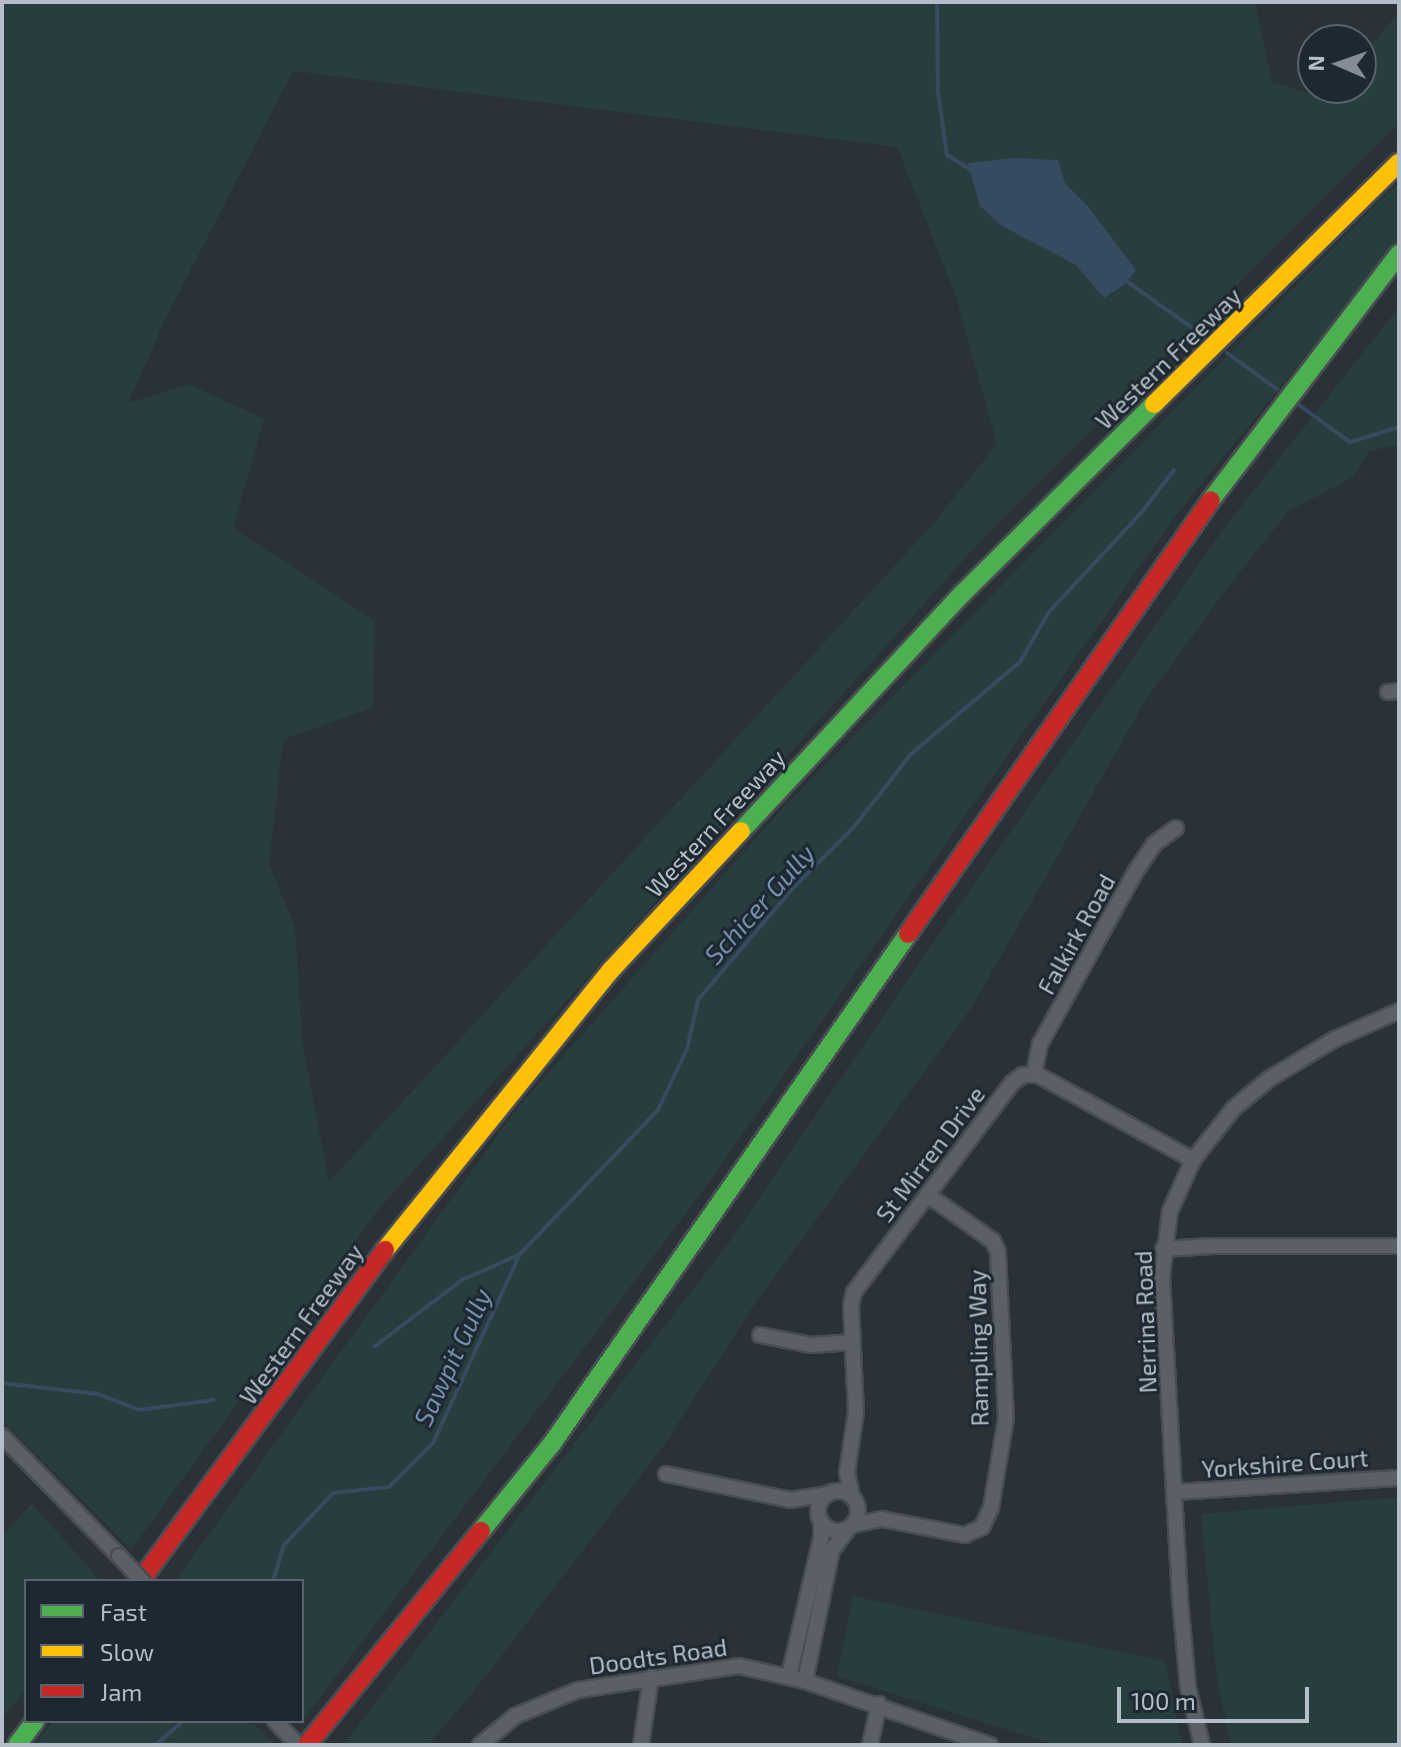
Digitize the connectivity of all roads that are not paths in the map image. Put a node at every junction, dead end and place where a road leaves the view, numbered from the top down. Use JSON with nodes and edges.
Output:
{"nodes":[{"id":1,"x":1399,"y":162,"type":"edge"},
{"id":2,"x":1399,"y":254,"type":"edge"},
{"id":3,"x":1176,"y":828,"type":"dead end"},
{"id":4,"x":1399,"y":1011,"type":"edge"},
{"id":5,"x":1034,"y":1074,"type":"junction"},
{"id":6,"x":1193,"y":1160,"type":"junction"},
{"id":7,"x":928,"y":1195,"type":"junction"},
{"id":8,"x":1164,"y":1244,"type":"junction"},
{"id":9,"x":1399,"y":1246,"type":"edge"},
{"id":10,"x":760,"y":1335,"type":"dead end"},
{"id":11,"x":853,"y":1342,"type":"junction"},
{"id":12,"x":2,"y":1436,"type":"edge"},
{"id":13,"x":851,"y":1447,"type":"junction"},
{"id":14,"x":666,"y":1474,"type":"dead end"},
{"id":15,"x":1399,"y":1478,"type":"edge"},
{"id":16,"x":1174,"y":1492,"type":"junction"},
{"id":17,"x":829,"y":1493,"type":"junction"},
{"id":18,"x":853,"y":1497,"type":"junction"},
{"id":19,"x":790,"y":1500,"type":"junction"},
{"id":20,"x":820,"y":1519,"type":"junction"},
{"id":21,"x":893,"y":1521,"type":"junction"},
{"id":22,"x":850,"y":1527,"type":"junction"},
{"id":23,"x":139,"y":1579,"type":"edge"},
{"id":24,"x":142,"y":1579,"type":"edge"},
{"id":25,"x":789,"y":1676,"type":"junction"},
{"id":26,"x":651,"y":1677,"type":"junction"},
{"id":27,"x":805,"y":1681,"type":"junction"},
{"id":28,"x":879,"y":1704,"type":"junction"},
{"id":29,"x":34,"y":1723,"type":"edge"},
{"id":30,"x":277,"y":1723,"type":"edge"},
{"id":31,"x":17,"y":1745,"type":"edge"},
{"id":32,"x":298,"y":1745,"type":"edge"},
{"id":33,"x":307,"y":1745,"type":"edge"},
{"id":34,"x":480,"y":1745,"type":"edge"},
{"id":35,"x":641,"y":1745,"type":"edge"},
{"id":36,"x":870,"y":1745,"type":"edge"},
{"id":37,"x":990,"y":1745,"type":"edge"},
{"id":38,"x":1202,"y":1745,"type":"edge"}],
"edges":[{"from":1,"to":24,"type":"highway","name":"Western Freeway"},
{"from":2,"to":33,"type":"highway"},
{"from":3,"to":5,"type":"street","name":"Falkirk Road"},
{"from":4,"to":6,"type":"street","name":"Nerrina Road"},
{"from":5,"to":6,"type":"street"},
{"from":5,"to":7,"type":"street","name":"St Mirren Drive"},
{"from":6,"to":8,"type":"street","name":"Nerrina Road"},
{"from":7,"to":11,"type":"street","name":"St Mirren Drive"},
{"from":7,"to":21,"type":"street","name":"Rampling Way"},
{"from":8,"to":9,"type":"street"},
{"from":8,"to":16,"type":"street","name":"Nerrina Road"},
{"from":10,"to":11,"type":"street"},
{"from":11,"to":13,"type":"street","name":"St Mirren Drive"},
{"from":12,"to":23,"type":"street","bridge":true},
{"from":13,"to":17,"type":"street","name":"St Mirren Drive"},
{"from":13,"to":18,"type":"street","name":"St Mirren Drive"},
{"from":14,"to":19,"type":"street"},
{"from":15,"to":16,"type":"street","name":"Yorkshire Court"},
{"from":16,"to":38,"type":"street","name":"Nerrina Road"},
{"from":17,"to":18,"type":"street"},
{"from":17,"to":19,"type":"street"},
{"from":17,"to":20,"type":"street"},
{"from":18,"to":21,"type":"street"},
{"from":18,"to":22,"type":"street"},
{"from":19,"to":20,"type":"street"},
{"from":20,"to":22,"type":"street"},
{"from":20,"to":25,"type":"street"},
{"from":21,"to":22,"type":"street"},
{"from":22,"to":27,"type":"street"},
{"from":25,"to":26,"type":"street","name":"Doodts Road"},
{"from":25,"to":27,"type":"street","name":"Doodts Road"},
{"from":26,"to":34,"type":"street","name":"Doodts Road"},
{"from":26,"to":35,"type":"street"},
{"from":27,"to":28,"type":"street","name":"Doodts Road"},
{"from":28,"to":36,"type":"street"},
{"from":28,"to":37,"type":"street","name":"Doodts Road"},
{"from":29,"to":31,"type":"highway"},
{"from":30,"to":32,"type":"street"}]}
